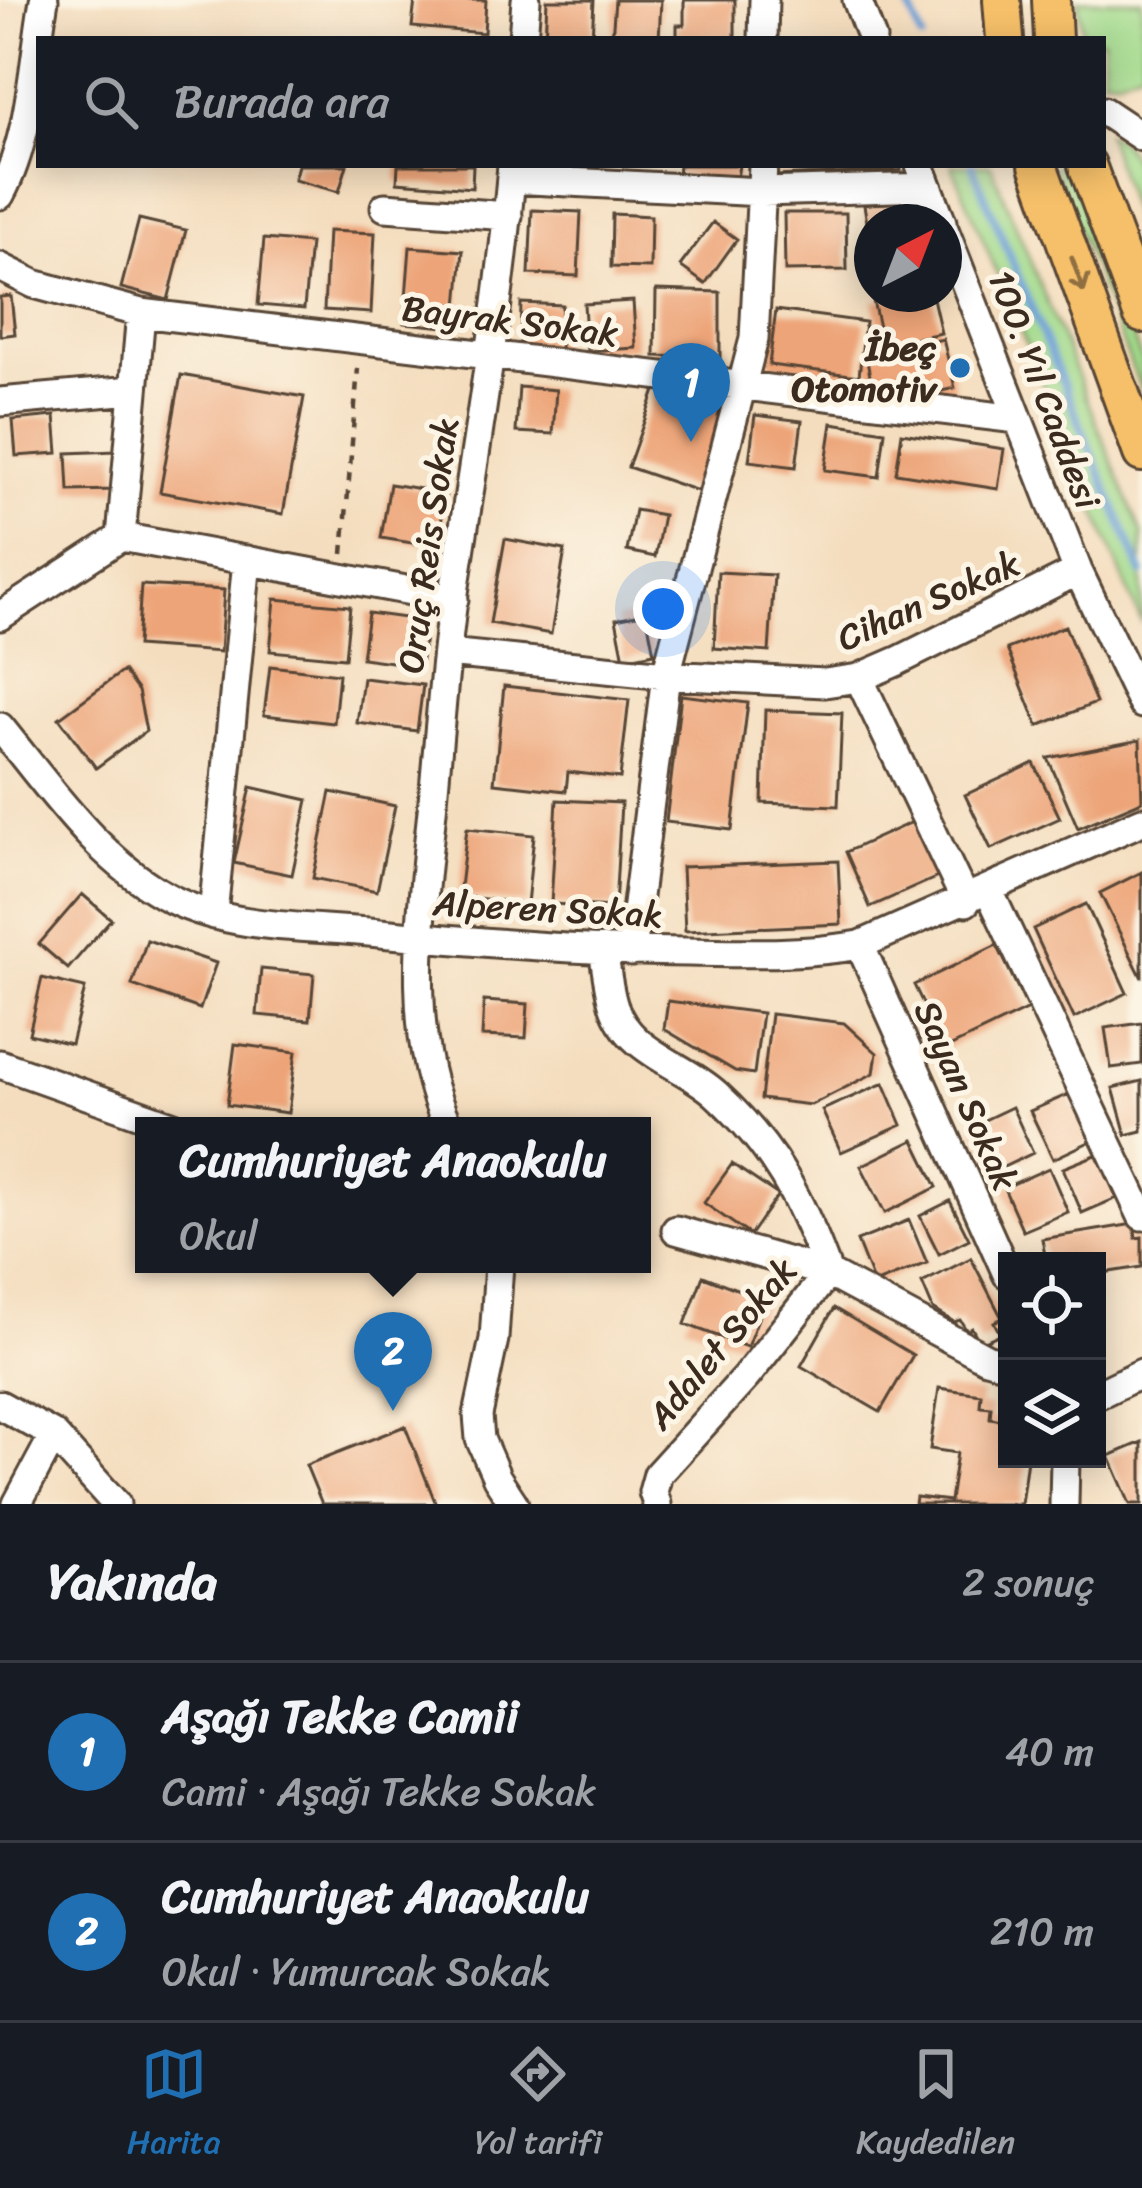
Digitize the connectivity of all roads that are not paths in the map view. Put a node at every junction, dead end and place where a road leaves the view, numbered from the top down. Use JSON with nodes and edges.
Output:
{"nodes":[{"id":1,"x":44,"y":0,"type":"edge"},
{"id":2,"x":526,"y":0,"type":"edge"},
{"id":3,"x":764,"y":0,"type":"edge"},
{"id":4,"x":857,"y":0,"type":"edge"},
{"id":5,"x":1002,"y":0,"type":"edge"},
{"id":6,"x":1051,"y":0,"type":"edge"},
{"id":7,"x":38,"y":36,"type":"edge"},
{"id":8,"x":523,"y":36,"type":"edge"},
{"id":9,"x":764,"y":36,"type":"edge"},
{"id":10,"x":871,"y":36,"type":"edge"},
{"id":11,"x":1005,"y":36,"type":"edge"},
{"id":12,"x":1053,"y":36,"type":"edge"},
{"id":13,"x":36,"y":47,"type":"edge"},
{"id":14,"x":1106,"y":113,"type":"edge"},
{"id":15,"x":1142,"y":137,"type":"edge"},
{"id":16,"x":1039,"y":168,"type":"edge"},
{"id":17,"x":1089,"y":168,"type":"edge"},
{"id":18,"x":512,"y":172,"type":"edge"},
{"id":19,"x":924,"y":176,"type":"edge"},
{"id":20,"x":763,"y":179,"type":"edge"},
{"id":21,"x":0,"y":195,"type":"edge"},
{"id":22,"x":935,"y":204,"type":"edge"},
{"id":23,"x":385,"y":207,"type":"dead end"},
{"id":24,"x":508,"y":216,"type":"junction"},
{"id":25,"x":0,"y":267,"type":"edge"},
{"id":26,"x":1136,"y":268,"type":"edge"},
{"id":27,"x":962,"y":275,"type":"edge"},
{"id":28,"x":141,"y":313,"type":"junction"},
{"id":29,"x":1142,"y":314,"type":"edge"},
{"id":30,"x":490,"y":355,"type":"junction"},
{"id":31,"x":741,"y":385,"type":"junction"},
{"id":32,"x":132,"y":390,"type":"junction"},
{"id":33,"x":0,"y":402,"type":"edge"},
{"id":34,"x":1017,"y":419,"type":"junction"},
{"id":35,"x":1142,"y":453,"type":"edge"},
{"id":36,"x":121,"y":536,"type":"junction"},
{"id":37,"x":247,"y":560,"type":"junction"},
{"id":38,"x":1078,"y":571,"type":"junction"},
{"id":39,"x":454,"y":599,"type":"junction"},
{"id":40,"x":0,"y":616,"type":"edge"},
{"id":41,"x":446,"y":652,"type":"junction"},
{"id":42,"x":666,"y":675,"type":"junction"},
{"id":43,"x":859,"y":678,"type":"junction"},
{"id":44,"x":1142,"y":704,"type":"edge"},
{"id":45,"x":0,"y":727,"type":"edge"},
{"id":46,"x":1142,"y":821,"type":"edge"},
{"id":47,"x":978,"y":896,"type":"junction"},
{"id":48,"x":213,"y":915,"type":"junction"},
{"id":49,"x":420,"y":937,"type":"junction"},
{"id":50,"x":860,"y":945,"type":"junction"},
{"id":51,"x":617,"y":951,"type":"junction"},
{"id":52,"x":0,"y":1064,"type":"edge"},
{"id":53,"x":149,"y":1117,"type":"edge"},
{"id":54,"x":445,"y":1117,"type":"edge"},
{"id":55,"x":1142,"y":1216,"type":"edge"},
{"id":56,"x":676,"y":1230,"type":"dead end"},
{"id":57,"x":998,"y":1254,"type":"edge"},
{"id":58,"x":499,"y":1273,"type":"edge"},
{"id":59,"x":828,"y":1273,"type":"junction"},
{"id":60,"x":998,"y":1361,"type":"edge"},
{"id":61,"x":1142,"y":1373,"type":"edge"},
{"id":62,"x":1106,"y":1391,"type":"edge"},
{"id":63,"x":0,"y":1405,"type":"edge"},
{"id":64,"x":54,"y":1435,"type":"junction"},
{"id":65,"x":1065,"y":1468,"type":"edge"},
{"id":66,"x":17,"y":1504,"type":"edge"},
{"id":67,"x":116,"y":1504,"type":"edge"},
{"id":68,"x":514,"y":1504,"type":"edge"},
{"id":69,"x":657,"y":1504,"type":"edge"},
{"id":70,"x":1064,"y":1504,"type":"edge"}],
"edges":[{"from":1,"to":7,"type":"street"},
{"from":2,"to":8,"type":"street"},
{"from":3,"to":9,"type":"street"},
{"from":4,"to":10,"type":"street"},
{"from":5,"to":11,"type":"main road"},
{"from":6,"to":12,"type":"main road"},
{"from":13,"to":21,"type":"street"},
{"from":14,"to":15,"type":"street"},
{"from":16,"to":35,"type":"main road","one_way":true},
{"from":17,"to":26,"type":"main road"},
{"from":18,"to":20,"type":"street"},
{"from":18,"to":24,"type":"street","name":"Oruç Reis Sokak"},
{"from":19,"to":20,"type":"street"},
{"from":19,"to":22,"type":"street","name":"100. Yıl Caddesi"},
{"from":20,"to":31,"type":"street","name":"Adalet Sokak"},
{"from":23,"to":24,"type":"street"},
{"from":24,"to":30,"type":"street","name":"Oruç Reis Sokak"},
{"from":25,"to":28,"type":"street","name":"Bayrak Sokak"},
{"from":26,"to":29,"type":"main road"},
{"from":27,"to":34,"type":"street","name":"100. Yıl Caddesi"},
{"from":28,"to":30,"type":"street","name":"Bayrak Sokak"},
{"from":28,"to":32,"type":"street"},
{"from":30,"to":31,"type":"street","name":"Bayrak Sokak"},
{"from":30,"to":39,"type":"street","name":"Oruç Reis Sokak"},
{"from":31,"to":34,"type":"street","name":"Bayrak Sokak"},
{"from":31,"to":42,"type":"street","name":"Adalet Sokak"},
{"from":32,"to":33,"type":"street"},
{"from":32,"to":36,"type":"street"},
{"from":34,"to":38,"type":"street","name":"100. Yıl Caddesi"},
{"from":36,"to":37,"type":"street"},
{"from":36,"to":40,"type":"street"},
{"from":37,"to":39,"type":"street"},
{"from":37,"to":48,"type":"street"},
{"from":38,"to":43,"type":"street","name":"Cihan Sokak"},
{"from":38,"to":44,"type":"street","name":"100. Yıl Caddesi"},
{"from":39,"to":41,"type":"street","name":"Oruç Reis Sokak"},
{"from":41,"to":42,"type":"street","name":"Cihan Sokak"},
{"from":41,"to":49,"type":"street","name":"Oruç Reis Sokak"},
{"from":42,"to":43,"type":"street","name":"Cihan Sokak"},
{"from":42,"to":51,"type":"street","name":"Adalet Sokak"},
{"from":43,"to":47,"type":"street"},
{"from":45,"to":48,"type":"street","name":"Alperen Sokak"},
{"from":46,"to":47,"type":"street","name":"Alperen Sokak"},
{"from":47,"to":50,"type":"street","name":"Alperen Sokak"},
{"from":47,"to":55,"type":"street"},
{"from":48,"to":49,"type":"street","name":"Alperen Sokak"},
{"from":49,"to":51,"type":"street","name":"Alperen Sokak"},
{"from":49,"to":54,"type":"street","name":"Oruç Reis Sokak"},
{"from":50,"to":51,"type":"street","name":"Alperen Sokak"},
{"from":50,"to":57,"type":"street","name":"Sayan Sokak"},
{"from":51,"to":59,"type":"street","name":"Adalet Sokak"},
{"from":52,"to":53,"type":"street"},
{"from":56,"to":59,"type":"street"},
{"from":58,"to":68,"type":"street"},
{"from":59,"to":60,"type":"street"},
{"from":59,"to":69,"type":"street","name":"Adalet Sokak"},
{"from":61,"to":62,"type":"street"},
{"from":63,"to":64,"type":"street"},
{"from":64,"to":66,"type":"street"},
{"from":64,"to":67,"type":"street"},
{"from":65,"to":70,"type":"street"}]}
